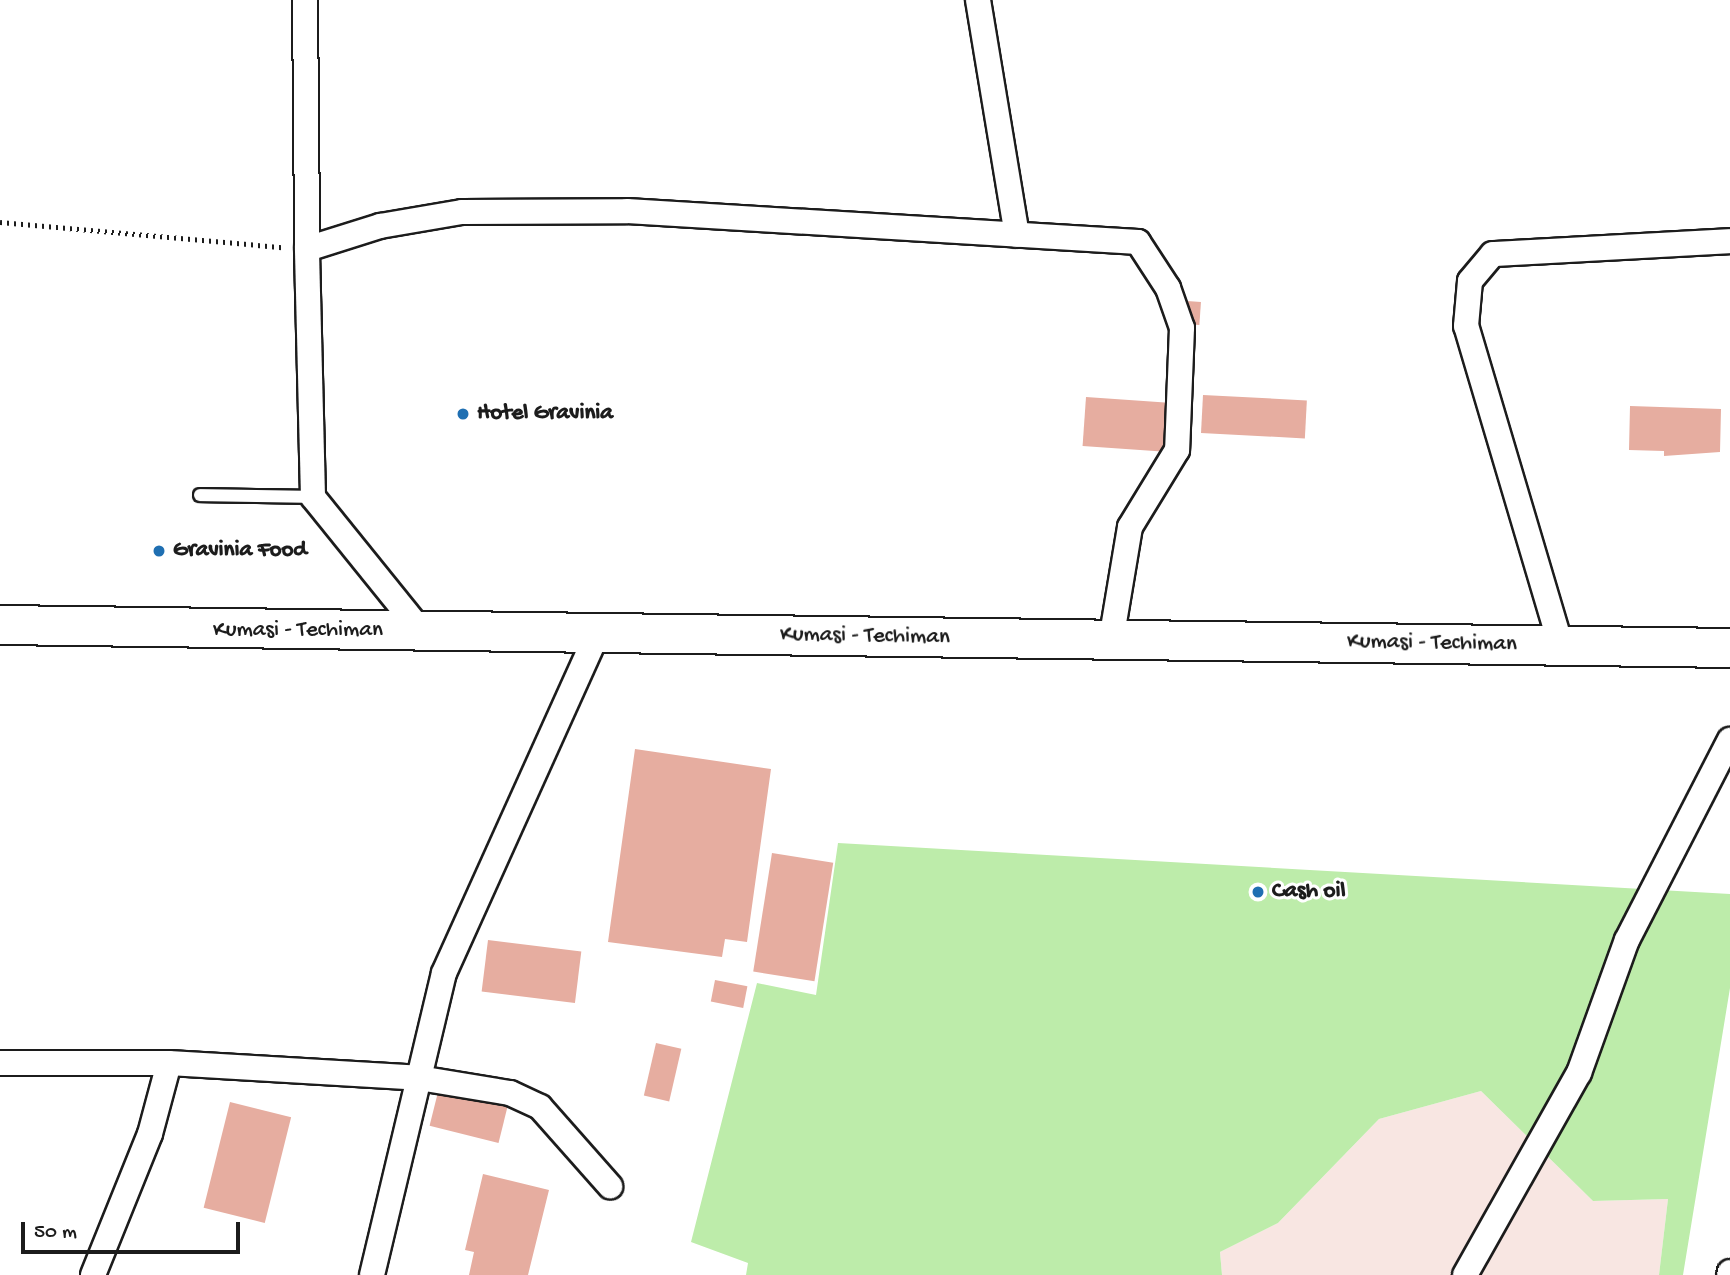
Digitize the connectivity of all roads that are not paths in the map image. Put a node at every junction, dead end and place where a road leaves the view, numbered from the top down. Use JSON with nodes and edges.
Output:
{"nodes":[{"id":1,"x":304,"y":0,"type":"edge"},
{"id":2,"x":978,"y":0,"type":"edge"},
{"id":3,"x":1017,"y":235,"type":"junction"},
{"id":4,"x":1730,"y":241,"type":"edge"},
{"id":5,"x":307,"y":249,"type":"junction"},
{"id":6,"x":200,"y":495,"type":"dead end"},
{"id":7,"x":313,"y":497,"type":"junction"},
{"id":8,"x":0,"y":625,"type":"edge"},
{"id":9,"x":421,"y":631,"type":"junction"},
{"id":10,"x":598,"y":632,"type":"junction"},
{"id":11,"x":1111,"y":641,"type":"junction"},
{"id":12,"x":1561,"y":646,"type":"junction"},
{"id":13,"x":1730,"y":648,"type":"edge"},
{"id":14,"x":1730,"y":740,"type":"edge"},
{"id":15,"x":0,"y":1063,"type":"edge"},
{"id":16,"x":169,"y":1063,"type":"junction"},
{"id":17,"x":419,"y":1078,"type":"junction"},
{"id":18,"x":610,"y":1185,"type":"dead end"},
{"id":19,"x":93,"y":1275,"type":"edge"},
{"id":20,"x":372,"y":1275,"type":"edge"},
{"id":21,"x":1465,"y":1275,"type":"edge"}],
"edges":[{"from":1,"to":5,"type":"street"},
{"from":2,"to":3,"type":"street"},
{"from":3,"to":5,"type":"street"},
{"from":3,"to":11,"type":"street"},
{"from":4,"to":12,"type":"street"},
{"from":5,"to":7,"type":"street"},
{"from":6,"to":7,"type":"lane"},
{"from":7,"to":9,"type":"street"},
{"from":8,"to":9,"type":"highway","name":"Kumasi - Techiman"},
{"from":9,"to":10,"type":"highway","name":"Kumasi - Techiman"},
{"from":10,"to":11,"type":"highway","name":"Kumasi - Techiman"},
{"from":10,"to":17,"type":"street"},
{"from":11,"to":12,"type":"highway","name":"Kumasi - Techiman"},
{"from":12,"to":13,"type":"highway","name":"Kumasi - Techiman"},
{"from":14,"to":21,"type":"street"},
{"from":15,"to":16,"type":"street"},
{"from":16,"to":17,"type":"street"},
{"from":16,"to":19,"type":"street"},
{"from":17,"to":18,"type":"street"},
{"from":17,"to":20,"type":"street"}]}
